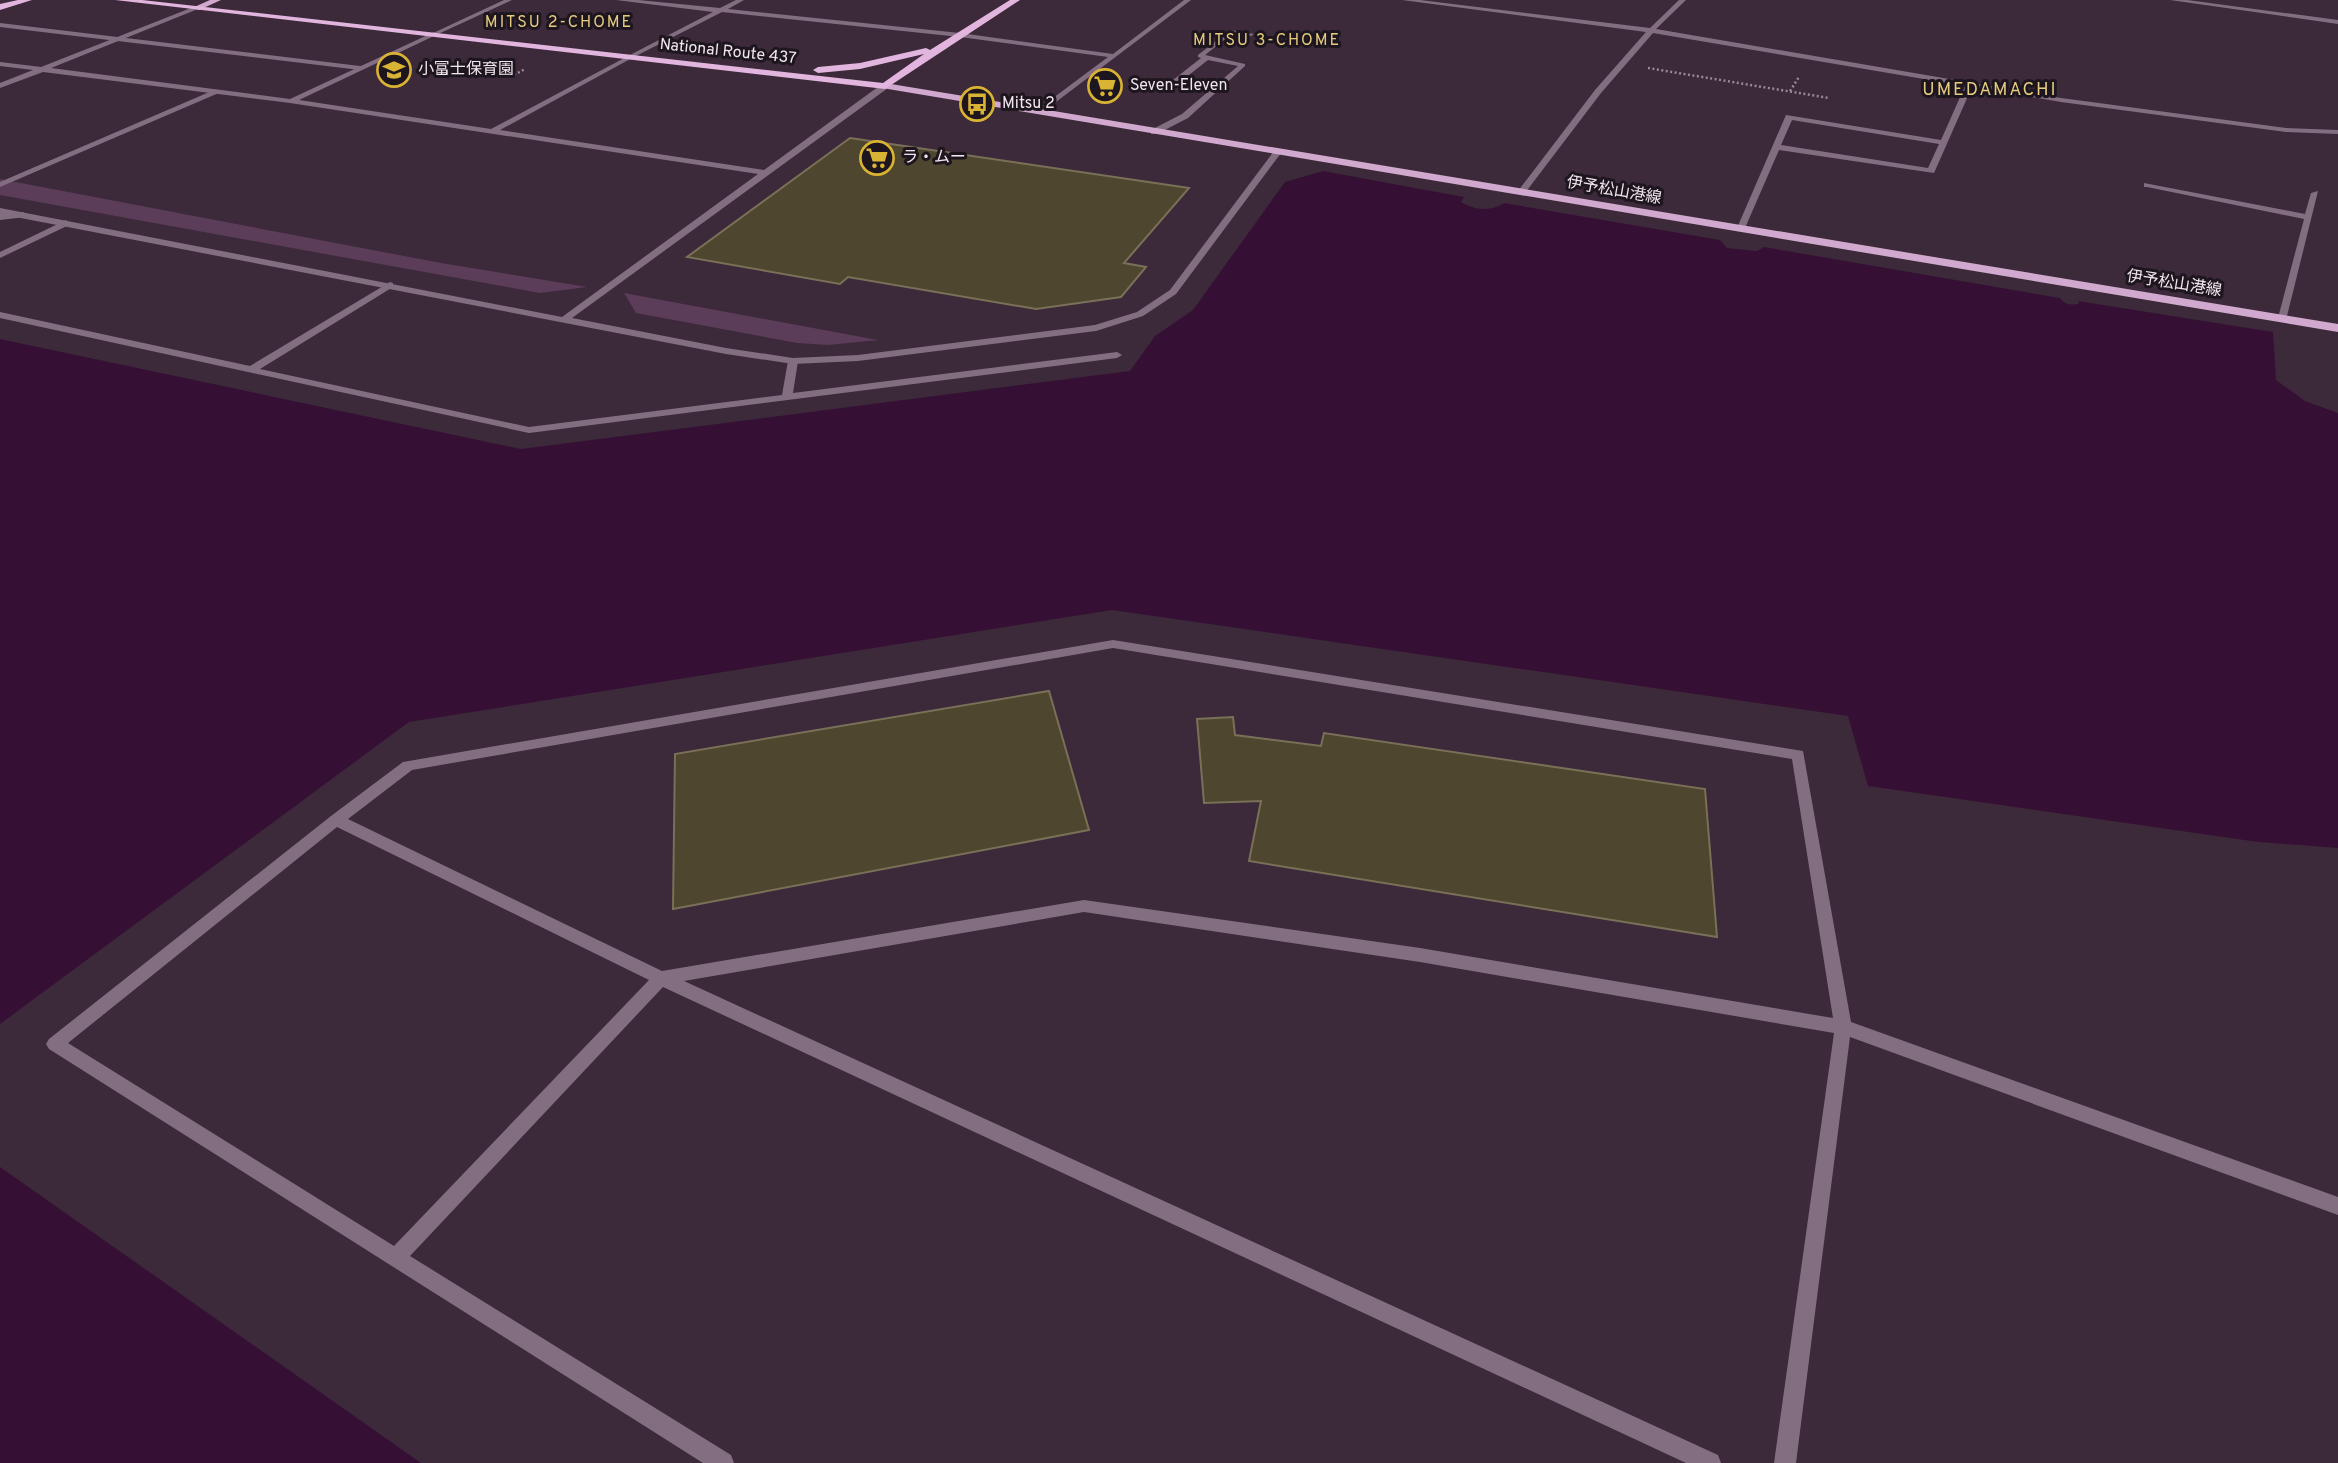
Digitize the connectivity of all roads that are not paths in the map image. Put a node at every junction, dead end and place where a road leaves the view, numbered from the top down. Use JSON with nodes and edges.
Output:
{"nodes":[{"id":1,"x":28,"y":0,"type":"edge"},
{"id":2,"x":118,"y":0,"type":"edge"},
{"id":3,"x":217,"y":0,"type":"edge"},
{"id":4,"x":509,"y":0,"type":"edge"},
{"id":5,"x":619,"y":0,"type":"edge"},
{"id":6,"x":741,"y":0,"type":"edge"},
{"id":7,"x":1016,"y":0,"type":"edge"},
{"id":8,"x":1188,"y":0,"type":"edge"},
{"id":9,"x":1405,"y":0,"type":"edge"},
{"id":10,"x":1683,"y":0,"type":"edge"},
{"id":11,"x":2173,"y":0,"type":"edge"},
{"id":12,"x":2184,"y":1,"type":"edge"},
{"id":13,"x":0,"y":7,"type":"edge"},
{"id":14,"x":1523,"y":7,"type":"dead end"},
{"id":15,"x":196,"y":8,"type":"junction"},
{"id":16,"x":721,"y":10,"type":"junction"},
{"id":17,"x":1512,"y":13,"type":"junction"},
{"id":18,"x":2338,"y":22,"type":"edge"},
{"id":19,"x":0,"y":25,"type":"edge"},
{"id":20,"x":1649,"y":30,"type":"junction"},
{"id":21,"x":434,"y":34,"type":"junction"},
{"id":22,"x":1251,"y":34,"type":"dead end"},
{"id":23,"x":960,"y":35,"type":"junction"},
{"id":24,"x":119,"y":39,"type":"junction"},
{"id":25,"x":941,"y":47,"type":"junction"},
{"id":26,"x":1114,"y":56,"type":"junction"},
{"id":27,"x":630,"y":57,"type":"junction"},
{"id":28,"x":1206,"y":58,"type":"junction"},
{"id":29,"x":0,"y":64,"type":"edge"},
{"id":30,"x":360,"y":68,"type":"junction"},
{"id":31,"x":44,"y":70,"type":"junction"},
{"id":32,"x":758,"y":72,"type":"junction"},
{"id":33,"x":1177,"y":80,"type":"dead end"},
{"id":34,"x":1969,"y":85,"type":"junction"},
{"id":35,"x":0,"y":86,"type":"edge"},
{"id":36,"x":885,"y":86,"type":"junction"},
{"id":37,"x":217,"y":92,"type":"junction"},
{"id":38,"x":290,"y":102,"type":"junction"},
{"id":39,"x":1040,"y":112,"type":"junction"},
{"id":40,"x":491,"y":132,"type":"junction"},
{"id":41,"x":1154,"y":132,"type":"junction"},
{"id":42,"x":2338,"y":132,"type":"edge"},
{"id":43,"x":1944,"y":144,"type":"junction"},
{"id":44,"x":1776,"y":148,"type":"junction"},
{"id":45,"x":1277,"y":153,"type":"junction"},
{"id":46,"x":766,"y":173,"type":"junction"},
{"id":47,"x":2147,"y":185,"type":"dead end"},
{"id":48,"x":0,"y":186,"type":"edge"},
{"id":49,"x":1522,"y":191,"type":"junction"},
{"id":50,"x":2315,"y":193,"type":"dead end"},
{"id":51,"x":0,"y":211,"type":"edge"},
{"id":52,"x":23,"y":215,"type":"junction"},
{"id":53,"x":0,"y":217,"type":"edge"},
{"id":54,"x":2309,"y":217,"type":"junction"},
{"id":55,"x":66,"y":223,"type":"junction"},
{"id":56,"x":1741,"y":228,"type":"junction"},
{"id":57,"x":0,"y":255,"type":"edge"},
{"id":58,"x":390,"y":285,"type":"junction"},
{"id":59,"x":0,"y":315,"type":"edge"},
{"id":60,"x":2283,"y":318,"type":"junction"},
{"id":61,"x":565,"y":319,"type":"junction"},
{"id":62,"x":2338,"y":328,"type":"edge"},
{"id":63,"x":1116,"y":355,"type":"dead end"},
{"id":64,"x":793,"y":360,"type":"junction"},
{"id":65,"x":251,"y":370,"type":"junction"},
{"id":66,"x":787,"y":397,"type":"junction"},
{"id":67,"x":336,"y":820,"type":"junction"},
{"id":68,"x":661,"y":978,"type":"junction"},
{"id":69,"x":1843,"y":1027,"type":"junction"},
{"id":70,"x":2338,"y":1206,"type":"edge"},
{"id":71,"x":396,"y":1257,"type":"junction"},
{"id":72,"x":723,"y":1463,"type":"edge"},
{"id":73,"x":1710,"y":1463,"type":"edge"},
{"id":74,"x":1785,"y":1463,"type":"edge"}],
"edges":[{"from":1,"to":13,"type":"highway"},
{"from":2,"to":15,"type":"highway","name":"National Route 437"},
{"from":3,"to":15,"type":"main road"},
{"from":4,"to":21,"type":"street"},
{"from":5,"to":16,"type":"street"},
{"from":6,"to":16,"type":"street"},
{"from":7,"to":23,"type":"highway"},
{"from":8,"to":26,"type":"street"},
{"from":9,"to":17,"type":"street"},
{"from":10,"to":20,"type":"street"},
{"from":11,"to":12,"type":"street"},
{"from":12,"to":18,"type":"street"},
{"from":14,"to":17,"type":"street"},
{"from":15,"to":21,"type":"highway","name":"National Route 437"},
{"from":15,"to":24,"type":"street"},
{"from":16,"to":23,"type":"street"},
{"from":16,"to":27,"type":"street"},
{"from":17,"to":20,"type":"street"},
{"from":19,"to":24,"type":"street"},
{"from":20,"to":34,"type":"street"},
{"from":20,"to":49,"type":"street"},
{"from":21,"to":27,"type":"highway","name":"National Route 437"},
{"from":21,"to":30,"type":"street"},
{"from":22,"to":28,"type":"street"},
{"from":23,"to":25,"type":"highway"},
{"from":23,"to":26,"type":"street"},
{"from":24,"to":30,"type":"street"},
{"from":24,"to":31,"type":"street"},
{"from":25,"to":32,"type":"highway"},
{"from":25,"to":36,"type":"highway"},
{"from":26,"to":39,"type":"street"},
{"from":27,"to":32,"type":"highway","name":"National Route 437"},
{"from":27,"to":40,"type":"street"},
{"from":28,"to":33,"type":"street"},
{"from":28,"to":41,"type":"street"},
{"from":29,"to":31,"type":"street"},
{"from":30,"to":38,"type":"street"},
{"from":31,"to":35,"type":"street"},
{"from":31,"to":37,"type":"street"},
{"from":32,"to":36,"type":"highway","name":"National Route 437"},
{"from":34,"to":42,"type":"street"},
{"from":34,"to":43,"type":"street"},
{"from":36,"to":39,"type":"main road","name":"伊予松山港線"},
{"from":36,"to":46,"type":"street"},
{"from":37,"to":38,"type":"street"},
{"from":37,"to":48,"type":"street"},
{"from":38,"to":40,"type":"street"},
{"from":39,"to":41,"type":"main road","name":"伊予松山港線"},
{"from":40,"to":46,"type":"street"},
{"from":41,"to":45,"type":"main road","name":"伊予松山港線"},
{"from":43,"to":44,"type":"street"},
{"from":43,"to":44,"type":"street"},
{"from":44,"to":56,"type":"street"},
{"from":45,"to":49,"type":"main road","name":"伊予松山港線"},
{"from":45,"to":64,"type":"street"},
{"from":46,"to":61,"type":"street"},
{"from":47,"to":54,"type":"street"},
{"from":49,"to":56,"type":"main road","name":"伊予松山港線"},
{"from":50,"to":54,"type":"street"},
{"from":51,"to":52,"type":"street"},
{"from":52,"to":53,"type":"street"},
{"from":52,"to":55,"type":"street"},
{"from":54,"to":60,"type":"street"},
{"from":55,"to":57,"type":"street"},
{"from":55,"to":58,"type":"street"},
{"from":56,"to":60,"type":"main road","name":"伊予松山港線"},
{"from":58,"to":61,"type":"street"},
{"from":58,"to":65,"type":"street"},
{"from":59,"to":65,"type":"street"},
{"from":60,"to":62,"type":"main road","name":"伊予松山港線"},
{"from":61,"to":64,"type":"street"},
{"from":63,"to":66,"type":"street"},
{"from":64,"to":66,"type":"street"},
{"from":65,"to":66,"type":"street"},
{"from":67,"to":68,"type":"street"},
{"from":67,"to":69,"type":"street"},
{"from":67,"to":71,"type":"street"},
{"from":68,"to":69,"type":"street"},
{"from":68,"to":71,"type":"street"},
{"from":68,"to":73,"type":"street"},
{"from":69,"to":70,"type":"street"},
{"from":69,"to":74,"type":"street"},
{"from":71,"to":72,"type":"street"}]}
